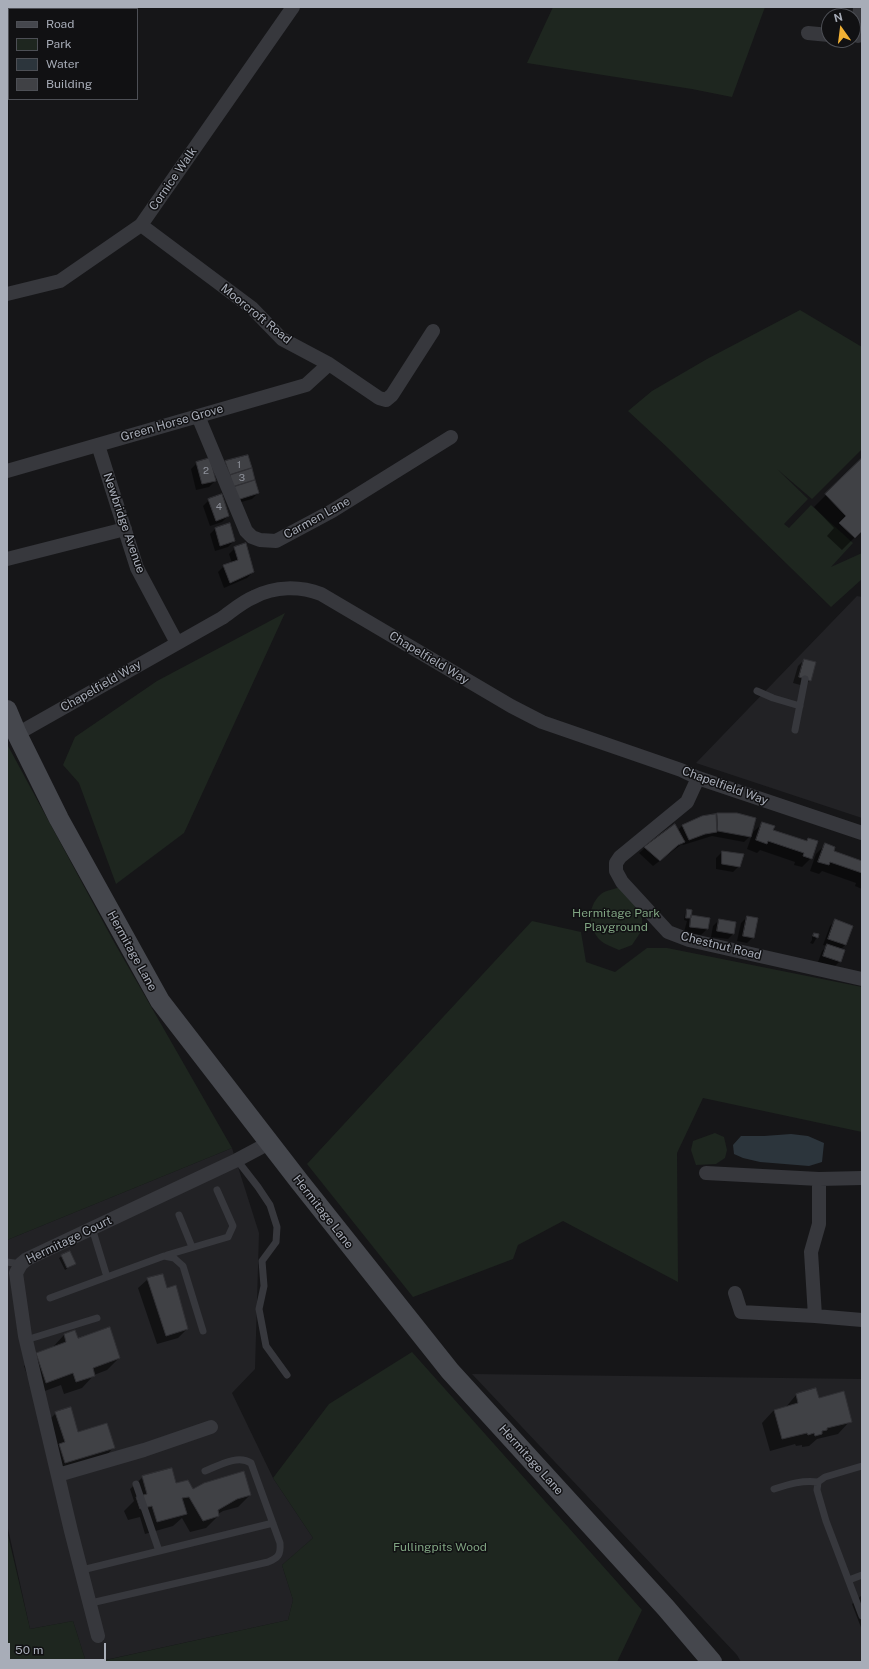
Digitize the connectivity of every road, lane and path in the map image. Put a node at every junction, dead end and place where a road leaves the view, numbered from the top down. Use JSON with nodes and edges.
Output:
{"nodes":[{"id":1,"x":293,"y":7,"type":"edge"},
{"id":2,"x":808,"y":33,"type":"dead end"},
{"id":3,"x":821,"y":34,"type":"edge"},
{"id":4,"x":141,"y":225,"type":"junction"},
{"id":5,"x":7,"y":294,"type":"edge"},
{"id":6,"x":433,"y":331,"type":"dead end"},
{"id":7,"x":329,"y":364,"type":"junction"},
{"id":8,"x":198,"y":416,"type":"junction"},
{"id":9,"x":451,"y":437,"type":"dead end"},
{"id":10,"x":98,"y":445,"type":"junction"},
{"id":11,"x":7,"y":471,"type":"edge"},
{"id":12,"x":125,"y":529,"type":"junction"},
{"id":13,"x":7,"y":559,"type":"edge"},
{"id":14,"x":177,"y":643,"type":"junction"},
{"id":15,"x":805,"y":679,"type":"dead end"},
{"id":16,"x":757,"y":691,"type":"dead end"},
{"id":17,"x":800,"y":706,"type":"junction"},
{"id":18,"x":7,"y":710,"type":"edge"},
{"id":19,"x":794,"y":730,"type":"dead end"},
{"id":20,"x":17,"y":734,"type":"junction"},
{"id":21,"x":698,"y":778,"type":"junction"},
{"id":22,"x":862,"y":833,"type":"edge"},
{"id":23,"x":862,"y":978,"type":"edge"},
{"id":24,"x":269,"y":1143,"type":"junction"},
{"id":25,"x":236,"y":1160,"type":"junction"},
{"id":26,"x":706,"y":1173,"type":"dead end"},
{"id":27,"x":862,"y":1178,"type":"edge"},
{"id":28,"x":819,"y":1179,"type":"junction"},
{"id":29,"x":217,"y":1190,"type":"dead end"},
{"id":30,"x":179,"y":1214,"type":"dead end"},
{"id":31,"x":92,"y":1228,"type":"junction"},
{"id":32,"x":192,"y":1247,"type":"junction"},
{"id":33,"x":164,"y":1256,"type":"junction"},
{"id":34,"x":7,"y":1262,"type":"edge"},
{"id":35,"x":21,"y":1264,"type":"junction"},
{"id":36,"x":107,"y":1277,"type":"junction"},
{"id":37,"x":735,"y":1293,"type":"dead end"},
{"id":38,"x":50,"y":1298,"type":"dead end"},
{"id":39,"x":815,"y":1316,"type":"junction"},
{"id":40,"x":97,"y":1318,"type":"dead end"},
{"id":41,"x":862,"y":1320,"type":"edge"},
{"id":42,"x":203,"y":1331,"type":"dead end"},
{"id":43,"x":26,"y":1340,"type":"junction"},
{"id":44,"x":287,"y":1374,"type":"dead end"},
{"id":45,"x":211,"y":1428,"type":"dead end"},
{"id":46,"x":862,"y":1466,"type":"edge"},
{"id":47,"x":205,"y":1471,"type":"dead end"},
{"id":48,"x":58,"y":1475,"type":"junction"},
{"id":49,"x":818,"y":1482,"type":"junction"},
{"id":50,"x":136,"y":1484,"type":"dead end"},
{"id":51,"x":774,"y":1489,"type":"dead end"},
{"id":52,"x":273,"y":1523,"type":"junction"},
{"id":53,"x":159,"y":1551,"type":"junction"},
{"id":54,"x":82,"y":1570,"type":"junction"},
{"id":55,"x":862,"y":1575,"type":"edge"},
{"id":56,"x":849,"y":1580,"type":"junction"},
{"id":57,"x":91,"y":1603,"type":"junction"},
{"id":58,"x":862,"y":1616,"type":"edge"},
{"id":59,"x":98,"y":1636,"type":"dead end"},
{"id":60,"x":712,"y":1662,"type":"edge"}],
"edges":[{"from":1,"to":4,"type":"street","name":"Cornice Walk"},
{"from":2,"to":3,"type":"street"},
{"from":4,"to":5,"type":"street","name":"Cornice Walk"},
{"from":4,"to":7,"type":"street","name":"Moorcroft Road"},
{"from":6,"to":7,"type":"street","name":"Moorcroft Road"},
{"from":7,"to":8,"type":"street","name":"Green Horse Grove"},
{"from":8,"to":9,"type":"street","name":"Carmen Lane"},
{"from":8,"to":10,"type":"street","name":"Green Horse Grove"},
{"from":10,"to":11,"type":"street","name":"Green Horse Grove"},
{"from":10,"to":12,"type":"street","name":"Newbridge Avenue"},
{"from":12,"to":13,"type":"street"},
{"from":12,"to":14,"type":"street","name":"Newbridge Avenue"},
{"from":14,"to":20,"type":"street","name":"Chapelfield Way"},
{"from":14,"to":21,"type":"street","name":"Chapelfield Way"},
{"from":15,"to":17,"type":"lane"},
{"from":16,"to":17,"type":"lane"},
{"from":17,"to":19,"type":"lane"},
{"from":18,"to":20,"type":"main road","name":"Hermitage Lane"},
{"from":20,"to":24,"type":"main road","name":"Hermitage Lane"},
{"from":21,"to":22,"type":"street","name":"Chapelfield Way"},
{"from":21,"to":23,"type":"street","name":"Chestnut Road"},
{"from":24,"to":25,"type":"street","name":"Hermitage Court"},
{"from":24,"to":60,"type":"main road","name":"Hermitage Lane"},
{"from":25,"to":31,"type":"street","name":"Hermitage Court"},
{"from":25,"to":44,"type":"lane"},
{"from":26,"to":28,"type":"street"},
{"from":27,"to":28,"type":"street"},
{"from":28,"to":39,"type":"street"},
{"from":29,"to":32,"type":"lane"},
{"from":30,"to":32,"type":"lane"},
{"from":31,"to":35,"type":"street","name":"Hermitage Court"},
{"from":31,"to":36,"type":"lane"},
{"from":32,"to":33,"type":"lane"},
{"from":33,"to":36,"type":"lane"},
{"from":33,"to":42,"type":"lane"},
{"from":34,"to":35,"type":"lane"},
{"from":35,"to":43,"type":"street","name":"Hermitage Court"},
{"from":36,"to":38,"type":"lane"},
{"from":37,"to":39,"type":"street"},
{"from":39,"to":41,"type":"street"},
{"from":40,"to":43,"type":"lane"},
{"from":43,"to":48,"type":"street","name":"Hermitage Court"},
{"from":45,"to":48,"type":"street"},
{"from":46,"to":49,"type":"lane"},
{"from":47,"to":52,"type":"lane"},
{"from":48,"to":54,"type":"street","name":"Hermitage Court"},
{"from":49,"to":51,"type":"lane"},
{"from":49,"to":56,"type":"lane"},
{"from":50,"to":53,"type":"lane"},
{"from":52,"to":53,"type":"lane"},
{"from":52,"to":57,"type":"lane"},
{"from":53,"to":54,"type":"lane"},
{"from":54,"to":57,"type":"street","name":"Hermitage Court"},
{"from":55,"to":56,"type":"lane"},
{"from":56,"to":58,"type":"lane"},
{"from":57,"to":59,"type":"street","name":"Hermitage Court"}]}
